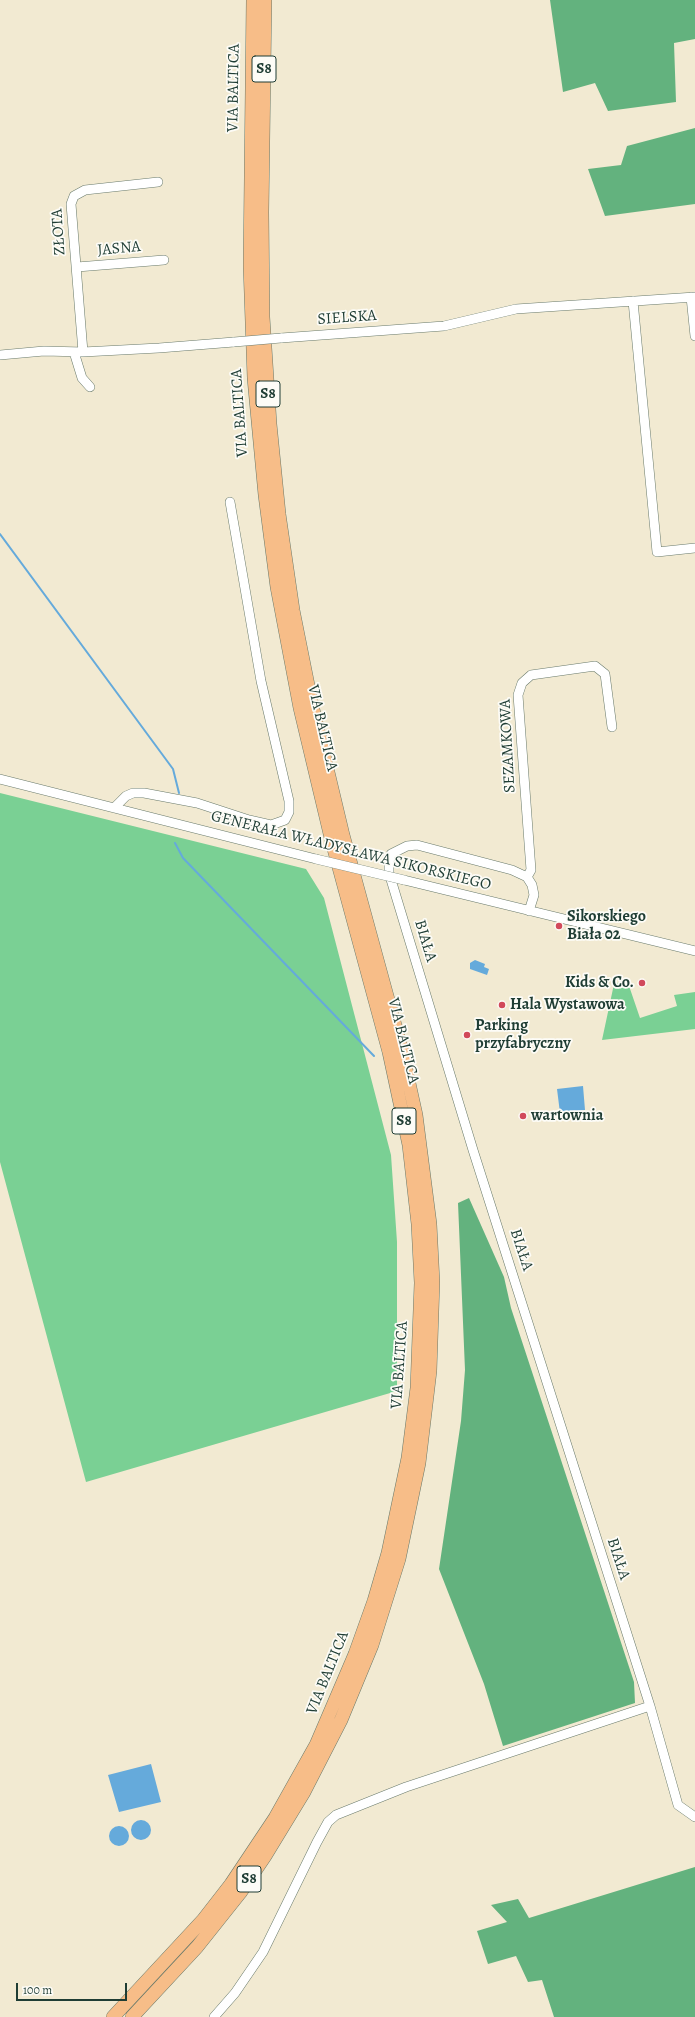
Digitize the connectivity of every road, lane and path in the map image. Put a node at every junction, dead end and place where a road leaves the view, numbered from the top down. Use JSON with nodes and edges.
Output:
{"nodes":[{"id":1,"x":253,"y":0,"type":"edge"},
{"id":2,"x":265,"y":0,"type":"edge"},
{"id":3,"x":158,"y":182,"type":"dead end"},
{"id":4,"x":164,"y":260,"type":"dead end"},
{"id":5,"x":77,"y":267,"type":"junction"},
{"id":6,"x":693,"y":297,"type":"edge"},
{"id":7,"x":633,"y":301,"type":"junction"},
{"id":8,"x":695,"y":336,"type":"edge"},
{"id":9,"x":78,"y":352,"type":"junction"},
{"id":10,"x":0,"y":355,"type":"edge"},
{"id":11,"x":90,"y":387,"type":"dead end"},
{"id":12,"x":230,"y":502,"type":"dead end"},
{"id":13,"x":695,"y":548,"type":"edge"},
{"id":14,"x":612,"y":726,"type":"dead end"},
{"id":15,"x":0,"y":779,"type":"edge"},
{"id":16,"x":114,"y":808,"type":"junction"},
{"id":17,"x":527,"y":877,"type":"junction"},
{"id":18,"x":529,"y":911,"type":"junction"},
{"id":19,"x":695,"y":952,"type":"edge"},
{"id":20,"x":650,"y":1706,"type":"junction"},
{"id":21,"x":695,"y":1818,"type":"edge"},
{"id":22,"x":113,"y":2017,"type":"edge"},
{"id":23,"x":132,"y":2017,"type":"edge"},
{"id":24,"x":214,"y":2017,"type":"edge"}],
"edges":[{"from":1,"to":22,"type":"highway","name":"VIA BALTICA","number":"S8"},
{"from":2,"to":23,"type":"highway","name":"VIA BALTICA","number":"S8"},
{"from":3,"to":5,"type":"street","name":"ZŁOTA"},
{"from":4,"to":5,"type":"street","name":"JASNA"},
{"from":5,"to":9,"type":"street","name":"ZŁOTA"},
{"from":6,"to":7,"type":"street","name":"SIELSKA"},
{"from":6,"to":8,"type":"street"},
{"from":7,"to":9,"type":"street","name":"SIELSKA","bridge":true},
{"from":7,"to":13,"type":"street"},
{"from":9,"to":10,"type":"street","name":"SIELSKA"},
{"from":9,"to":11,"type":"street","name":"ZŁOTA"},
{"from":12,"to":16,"type":"street"},
{"from":14,"to":17,"type":"street","name":"SEZAMKOWA"},
{"from":15,"to":16,"type":"street","name":"GENERAŁA WŁADYSŁAWA SIKORSKIEGO"},
{"from":16,"to":18,"type":"street","name":"GENERAŁA WŁADYSŁAWA SIKORSKIEGO","bridge":true},
{"from":17,"to":18,"type":"street"},
{"from":17,"to":20,"type":"street","name":"BIAŁA"},
{"from":18,"to":19,"type":"street","name":"GENERAŁA WŁADYSŁAWA SIKORSKIEGO"},
{"from":20,"to":21,"type":"street","name":"BIAŁA"},
{"from":20,"to":24,"type":"street"}]}
